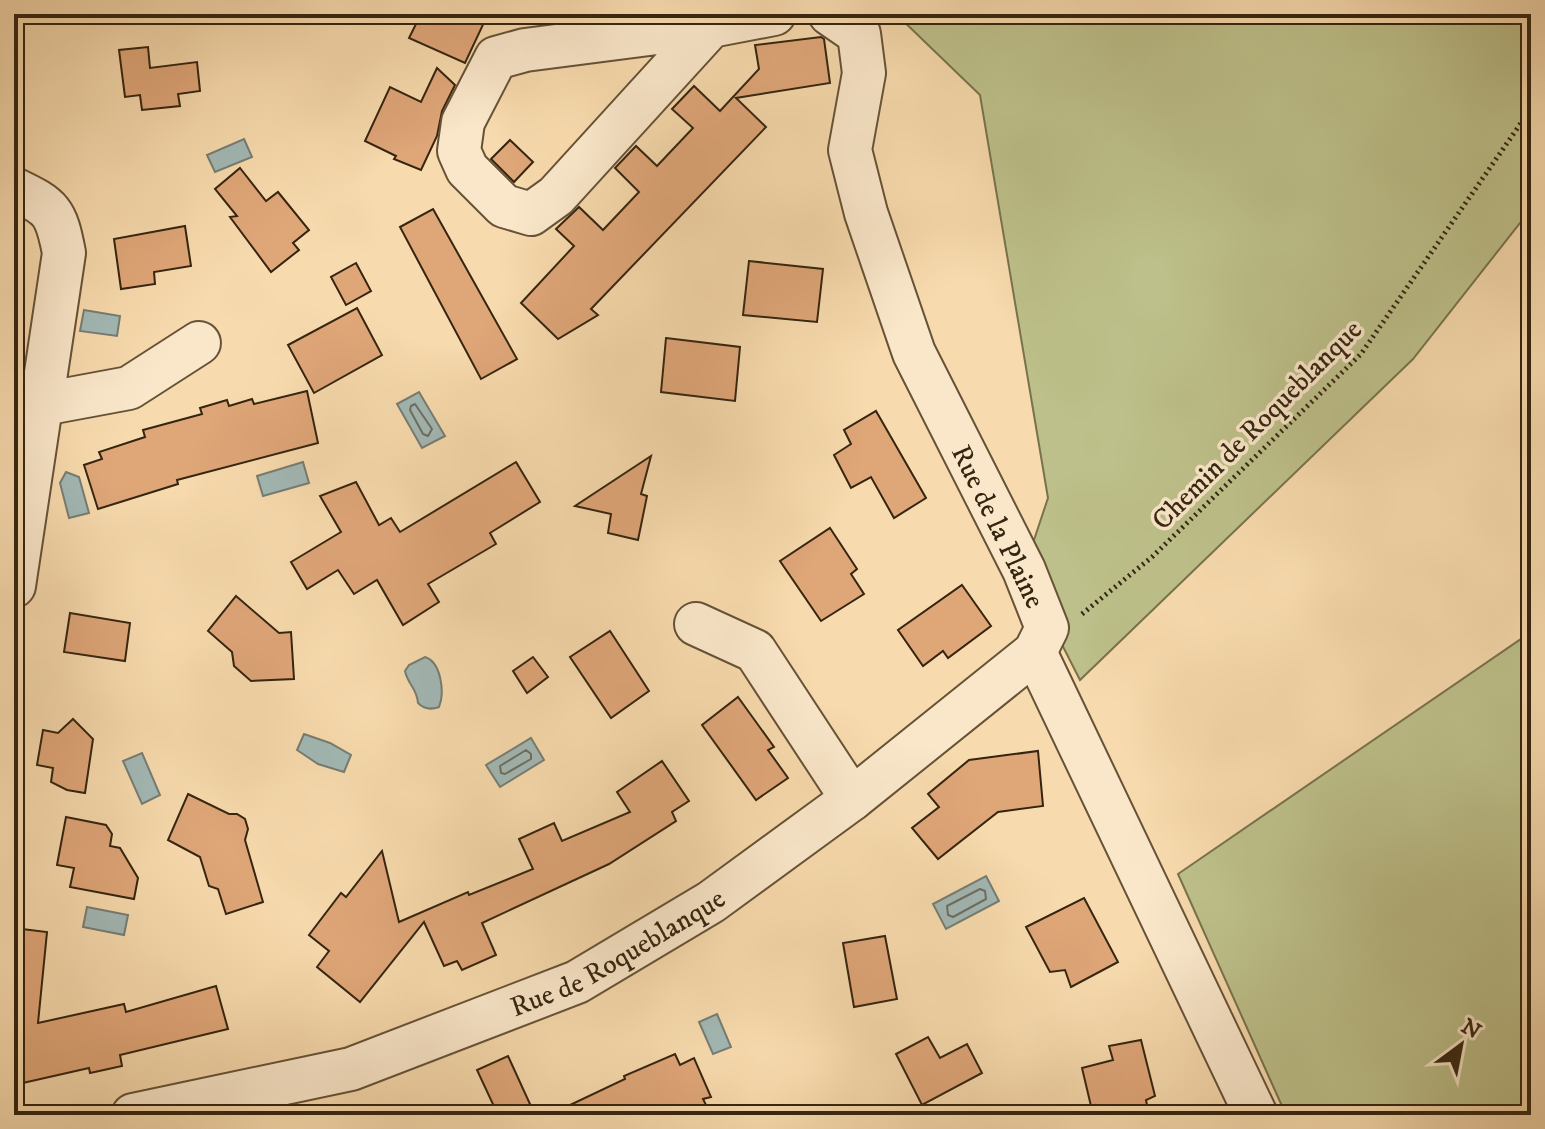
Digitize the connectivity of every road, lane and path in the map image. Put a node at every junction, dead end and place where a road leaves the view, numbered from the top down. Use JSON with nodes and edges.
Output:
{"nodes":[{"id":1,"x":774,"y":14,"type":"edge"},
{"id":2,"x":830,"y":14,"type":"edge"},
{"id":3,"x":711,"y":26,"type":"junction"},
{"id":4,"x":1531,"y":119,"type":"edge"},
{"id":5,"x":14,"y":189,"type":"edge"},
{"id":6,"x":199,"y":343,"type":"dead end"},
{"id":7,"x":43,"y":404,"type":"junction"},
{"id":8,"x":14,"y":586,"type":"edge"},
{"id":9,"x":1081,"y":614,"type":"dead end"},
{"id":10,"x":696,"y":624,"type":"dead end"},
{"id":11,"x":1035,"y":652,"type":"junction"},
{"id":12,"x":852,"y":799,"type":"junction"},
{"id":13,"x":133,"y":1115,"type":"edge"},
{"id":14,"x":1256,"y":1115,"type":"edge"}],
"edges":[{"from":1,"to":3,"type":"street"},
{"from":2,"to":11,"type":"street","name":"Rue de la Plaine"},
{"from":3,"to":3,"type":"street"},
{"from":4,"to":9,"type":"path","name":"Chemin de Roqueblanque"},
{"from":5,"to":7,"type":"street"},
{"from":6,"to":7,"type":"street"},
{"from":7,"to":8,"type":"street"},
{"from":10,"to":12,"type":"street"},
{"from":11,"to":12,"type":"street","name":"Rue de Roqueblanque"},
{"from":11,"to":14,"type":"street","name":"Rue de la Plaine"},
{"from":12,"to":13,"type":"street","name":"Rue de Roqueblanque"}]}
